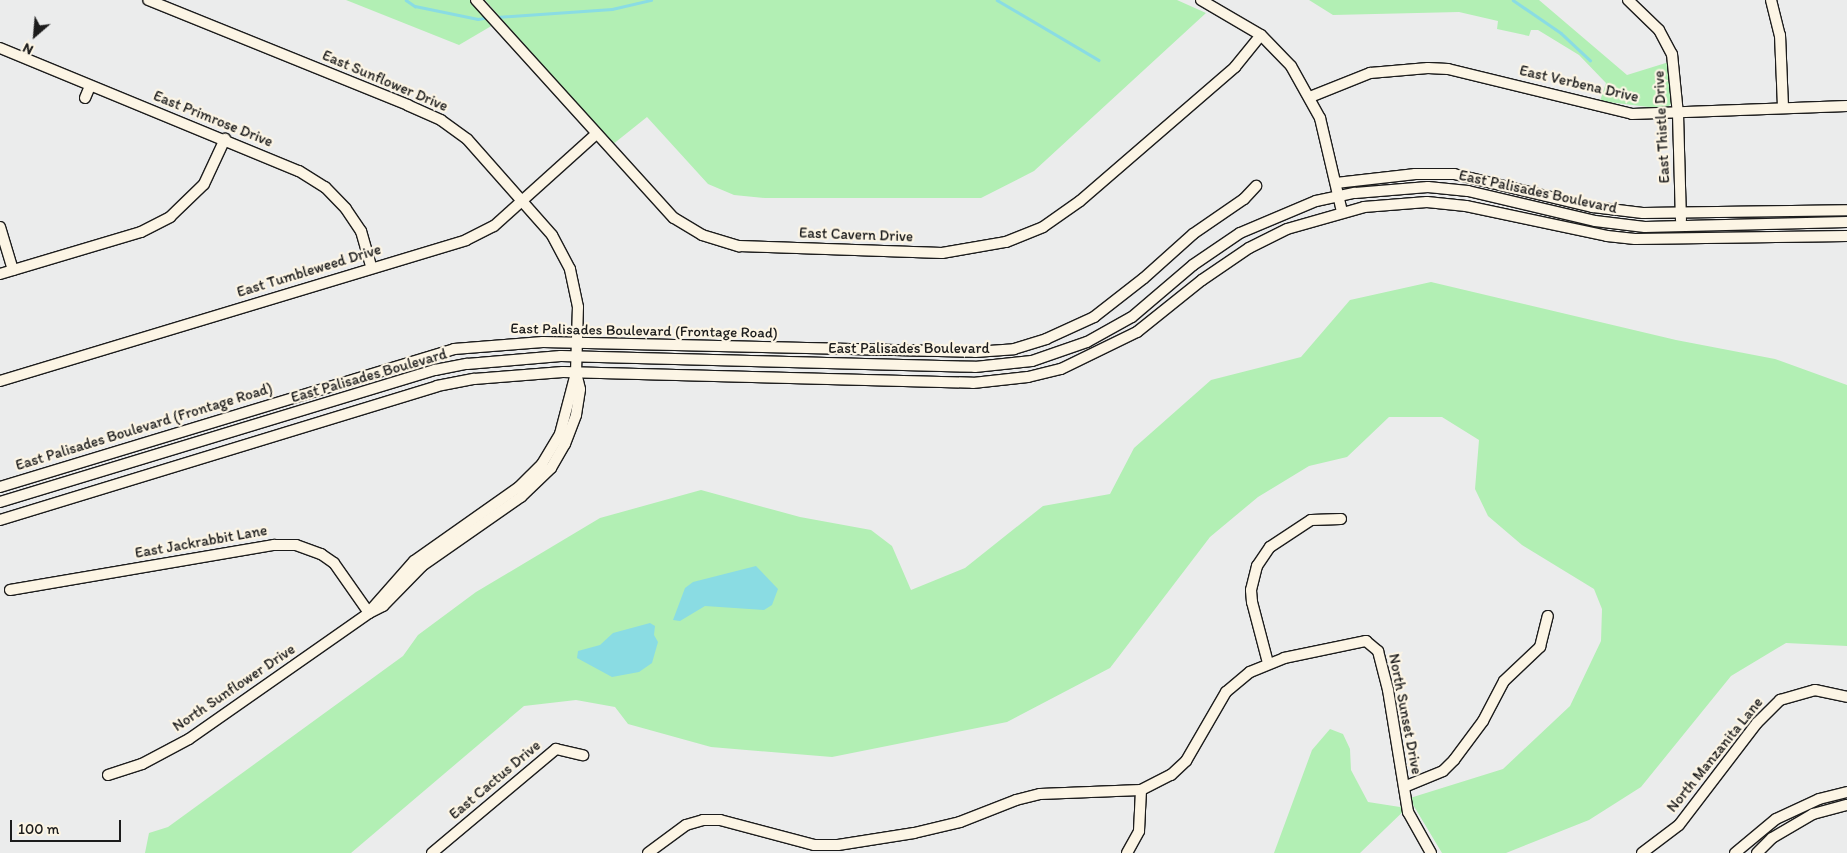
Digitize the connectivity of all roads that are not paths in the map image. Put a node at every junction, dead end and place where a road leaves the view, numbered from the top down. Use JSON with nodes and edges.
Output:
{"nodes":[{"id":1,"x":148,"y":0,"type":"edge"},
{"id":2,"x":476,"y":0,"type":"edge"},
{"id":3,"x":1201,"y":0,"type":"edge"},
{"id":4,"x":1628,"y":0,"type":"edge"},
{"id":5,"x":1772,"y":0,"type":"edge"},
{"id":6,"x":1261,"y":35,"type":"junction"},
{"id":7,"x":0,"y":48,"type":"edge"},
{"id":8,"x":90,"y":86,"type":"junction"},
{"id":9,"x":1310,"y":96,"type":"junction"},
{"id":10,"x":85,"y":98,"type":"dead end"},
{"id":11,"x":1847,"y":106,"type":"edge"},
{"id":12,"x":1783,"y":108,"type":"junction"},
{"id":13,"x":1678,"y":114,"type":"junction"},
{"id":14,"x":596,"y":134,"type":"junction"},
{"id":15,"x":225,"y":139,"type":"junction"},
{"id":16,"x":1336,"y":183,"type":"junction"},
{"id":17,"x":1256,"y":186,"type":"dead end"},
{"id":18,"x":1339,"y":196,"type":"junction"},
{"id":19,"x":522,"y":202,"type":"junction"},
{"id":20,"x":1847,"y":210,"type":"edge"},
{"id":21,"x":1342,"y":212,"type":"junction"},
{"id":22,"x":1680,"y":214,"type":"junction"},
{"id":23,"x":1847,"y":222,"type":"edge"},
{"id":24,"x":1681,"y":226,"type":"junction"},
{"id":25,"x":0,"y":227,"type":"edge"},
{"id":26,"x":1847,"y":236,"type":"edge"},
{"id":27,"x":1681,"y":239,"type":"junction"},
{"id":28,"x":371,"y":267,"type":"junction"},
{"id":29,"x":13,"y":270,"type":"junction"},
{"id":30,"x":0,"y":274,"type":"edge"},
{"id":31,"x":577,"y":342,"type":"junction"},
{"id":32,"x":577,"y":357,"type":"junction"},
{"id":33,"x":576,"y":373,"type":"junction"},
{"id":34,"x":0,"y":381,"type":"edge"},
{"id":35,"x":0,"y":487,"type":"edge"},
{"id":36,"x":0,"y":502,"type":"edge"},
{"id":37,"x":1341,"y":519,"type":"dead end"},
{"id":38,"x":0,"y":520,"type":"edge"},
{"id":39,"x":10,"y":590,"type":"dead end"},
{"id":40,"x":369,"y":613,"type":"junction"},
{"id":41,"x":1548,"y":616,"type":"dead end"},
{"id":42,"x":1268,"y":663,"type":"junction"},
{"id":43,"x":1847,"y":697,"type":"edge"},
{"id":44,"x":583,"y":755,"type":"dead end"},
{"id":45,"x":108,"y":775,"type":"dead end"},
{"id":46,"x":1404,"y":787,"type":"junction"},
{"id":47,"x":1141,"y":790,"type":"junction"},
{"id":48,"x":1847,"y":792,"type":"edge"},
{"id":49,"x":1847,"y":805,"type":"edge"},
{"id":50,"x":432,"y":853,"type":"edge"},
{"id":51,"x":648,"y":853,"type":"edge"},
{"id":52,"x":1127,"y":853,"type":"edge"},
{"id":53,"x":1431,"y":853,"type":"edge"},
{"id":54,"x":1642,"y":853,"type":"edge"},
{"id":55,"x":1735,"y":853,"type":"edge"},
{"id":56,"x":1757,"y":853,"type":"edge"}],
"edges":[{"from":1,"to":19,"type":"street","name":"East Sunflower Drive"},
{"from":2,"to":14,"type":"street","name":"East Cavern Drive"},
{"from":3,"to":6,"type":"street"},
{"from":4,"to":13,"type":"street","name":"East Thistle Drive"},
{"from":5,"to":12,"type":"street"},
{"from":6,"to":9,"type":"street"},
{"from":6,"to":14,"type":"street","name":"East Cavern Drive"},
{"from":7,"to":8,"type":"street","name":"East Primrose Drive"},
{"from":8,"to":10,"type":"street"},
{"from":8,"to":15,"type":"street","name":"East Primrose Drive"},
{"from":9,"to":13,"type":"street","name":"East Verbena Drive"},
{"from":9,"to":16,"type":"street"},
{"from":11,"to":12,"type":"street","name":"East Verbena Drive"},
{"from":12,"to":13,"type":"street","name":"East Verbena Drive"},
{"from":13,"to":22,"type":"street","name":"East Thistle Drive"},
{"from":14,"to":19,"type":"street","name":"East Tumbleweed Drive"},
{"from":15,"to":28,"type":"street","name":"East Primrose Drive"},
{"from":15,"to":29,"type":"street"},
{"from":16,"to":18,"type":"street"},
{"from":16,"to":22,"type":"street","name":"East Palisades Boulevard"},
{"from":17,"to":31,"type":"street","name":"East Palisades Boulevard (Frontage Road)"},
{"from":18,"to":21,"type":"street"},
{"from":18,"to":24,"type":"street","name":"East Palisades Boulevard"},
{"from":18,"to":32,"type":"street","name":"East Palisades Boulevard"},
{"from":19,"to":28,"type":"street","name":"East Tumbleweed Drive"},
{"from":19,"to":31,"type":"street","name":"East Sunflower Drive"},
{"from":20,"to":22,"type":"street","name":"East Palisades Boulevard"},
{"from":21,"to":27,"type":"street","name":"East Palisades Boulevard"},
{"from":21,"to":33,"type":"street","name":"East Palisades Boulevard"},
{"from":22,"to":24,"type":"street","name":"East Thistle Drive"},
{"from":23,"to":24,"type":"street","name":"East Palisades Boulevard"},
{"from":24,"to":27,"type":"street","name":"East Thistle Drive"},
{"from":25,"to":29,"type":"street"},
{"from":26,"to":27,"type":"street","name":"East Palisades Boulevard"},
{"from":28,"to":34,"type":"street","name":"East Tumbleweed Drive"},
{"from":29,"to":30,"type":"street"},
{"from":31,"to":32,"type":"street","name":"East Sunflower Drive"},
{"from":31,"to":35,"type":"street","name":"East Palisades Boulevard (Frontage Road)"},
{"from":32,"to":33,"type":"street","name":"East Sunflower Drive"},
{"from":32,"to":36,"type":"street","name":"East Palisades Boulevard"},
{"from":33,"to":38,"type":"street","name":"East Palisades Boulevard"},
{"from":33,"to":40,"type":"street","name":"North Sunflower Drive"},
{"from":37,"to":42,"type":"street"},
{"from":39,"to":40,"type":"street","name":"East Jackrabbit Lane"},
{"from":40,"to":45,"type":"street","name":"North Sunflower Drive"},
{"from":41,"to":46,"type":"street"},
{"from":42,"to":46,"type":"street","name":"North Sunset Drive"},
{"from":42,"to":47,"type":"street","name":"North Sunset Drive"},
{"from":43,"to":54,"type":"street","name":"North Manzanita Lane"},
{"from":44,"to":50,"type":"street","name":"East Cactus Drive"},
{"from":46,"to":53,"type":"street"},
{"from":47,"to":51,"type":"street","name":"North Sunset Drive"},
{"from":47,"to":52,"type":"street"},
{"from":48,"to":55,"type":"street"},
{"from":49,"to":56,"type":"street"}]}
